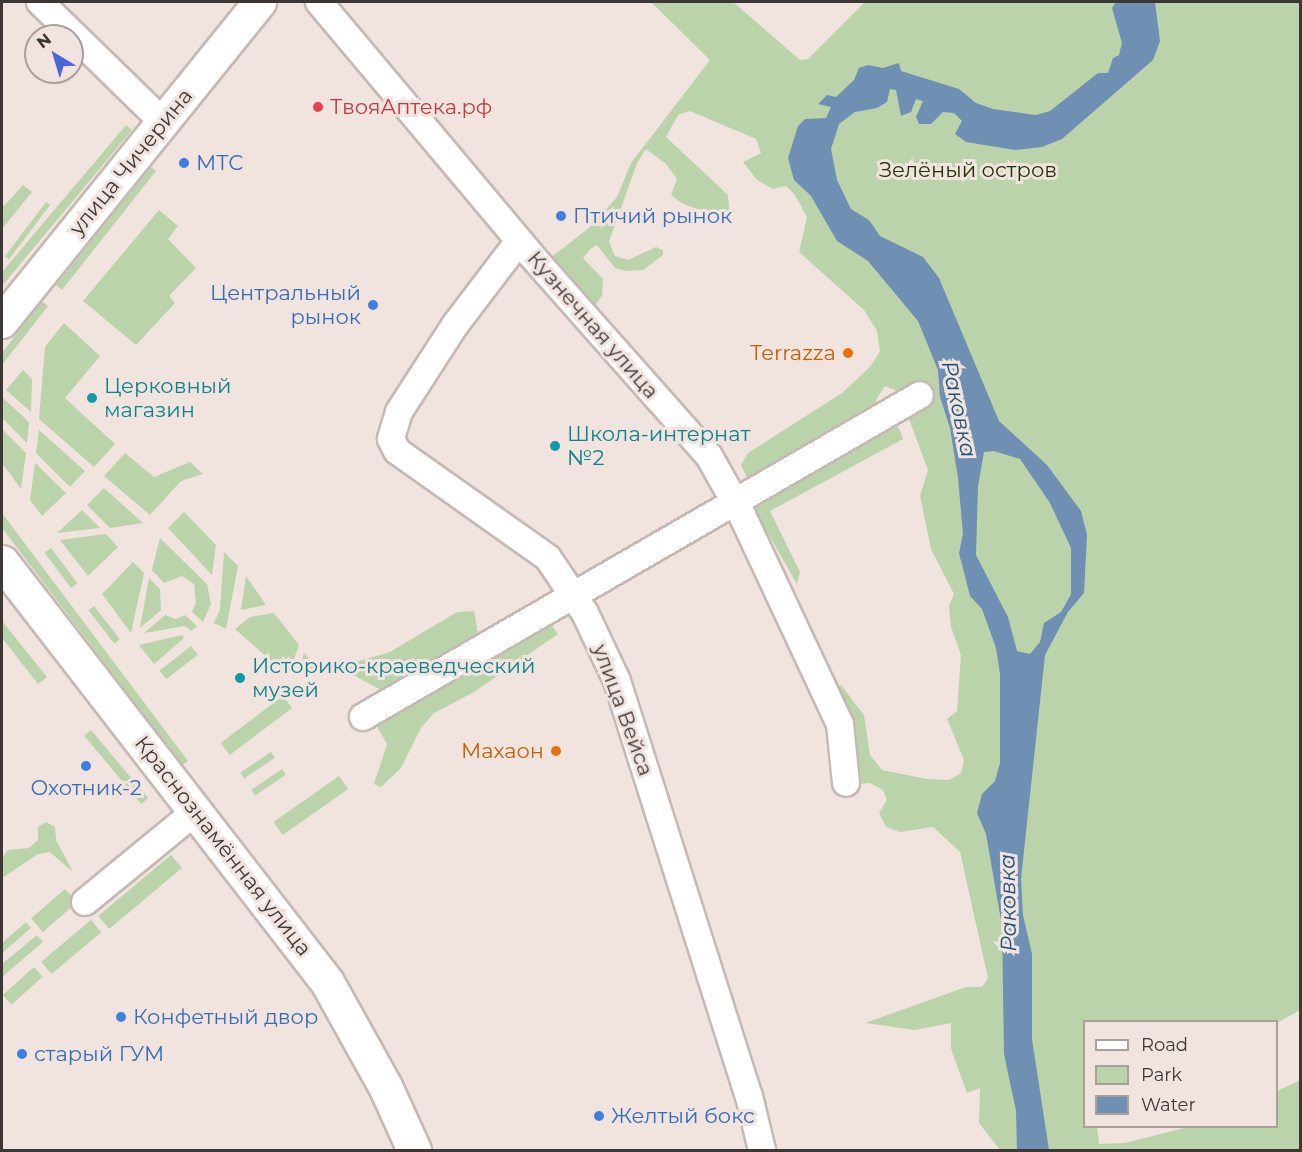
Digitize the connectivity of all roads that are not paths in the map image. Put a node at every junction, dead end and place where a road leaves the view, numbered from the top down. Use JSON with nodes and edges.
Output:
{"nodes":[{"id":1,"x":40,"y":2,"type":"edge"},
{"id":2,"x":260,"y":2,"type":"edge"},
{"id":3,"x":319,"y":2,"type":"edge"},
{"id":4,"x":163,"y":122,"type":"junction"},
{"id":5,"x":519,"y":240,"type":"junction"},
{"id":6,"x":2,"y":322,"type":"edge"},
{"id":7,"x":920,"y":395,"type":"dead end"},
{"id":8,"x":734,"y":500,"type":"junction"},
{"id":9,"x":2,"y":562,"type":"edge"},
{"id":10,"x":2,"y":589,"type":"edge"},
{"id":11,"x":574,"y":595,"type":"junction"},
{"id":12,"x":363,"y":717,"type":"dead end"},
{"id":13,"x":846,"y":783,"type":"dead end"},
{"id":14,"x":184,"y":821,"type":"junction"},
{"id":15,"x":86,"y":902,"type":"dead end"},
{"id":16,"x":379,"y":1091,"type":"junction"},
{"id":17,"x":397,"y":1150,"type":"edge"},
{"id":18,"x":414,"y":1150,"type":"edge"},
{"id":19,"x":762,"y":1150,"type":"edge"}],
"edges":[{"from":1,"to":4,"type":"street"},
{"from":2,"to":4,"type":"main road","name":"улица Чичерина"},
{"from":3,"to":5,"type":"street","name":"Кузнечная улица"},
{"from":4,"to":6,"type":"main road","name":"улица Чичерина"},
{"from":5,"to":8,"type":"street","name":"Кузнечная улица"},
{"from":5,"to":11,"type":"street","name":"улица Вейса"},
{"from":7,"to":8,"type":"street"},
{"from":8,"to":11,"type":"street"},
{"from":8,"to":13,"type":"street","name":"Кузнечная улица"},
{"from":9,"to":16,"type":"highway","name":"Краснознамённая улица"},
{"from":10,"to":14,"type":"highway","name":"Краснознамённая улица"},
{"from":11,"to":12,"type":"street"},
{"from":11,"to":19,"type":"street","name":"улица Вейса"},
{"from":14,"to":15,"type":"street"},
{"from":14,"to":16,"type":"highway","name":"Краснознамённая улица"},
{"from":16,"to":17,"type":"highway","name":"Краснознамённая улица"},
{"from":16,"to":18,"type":"highway","name":"Краснознамённая улица"}]}
